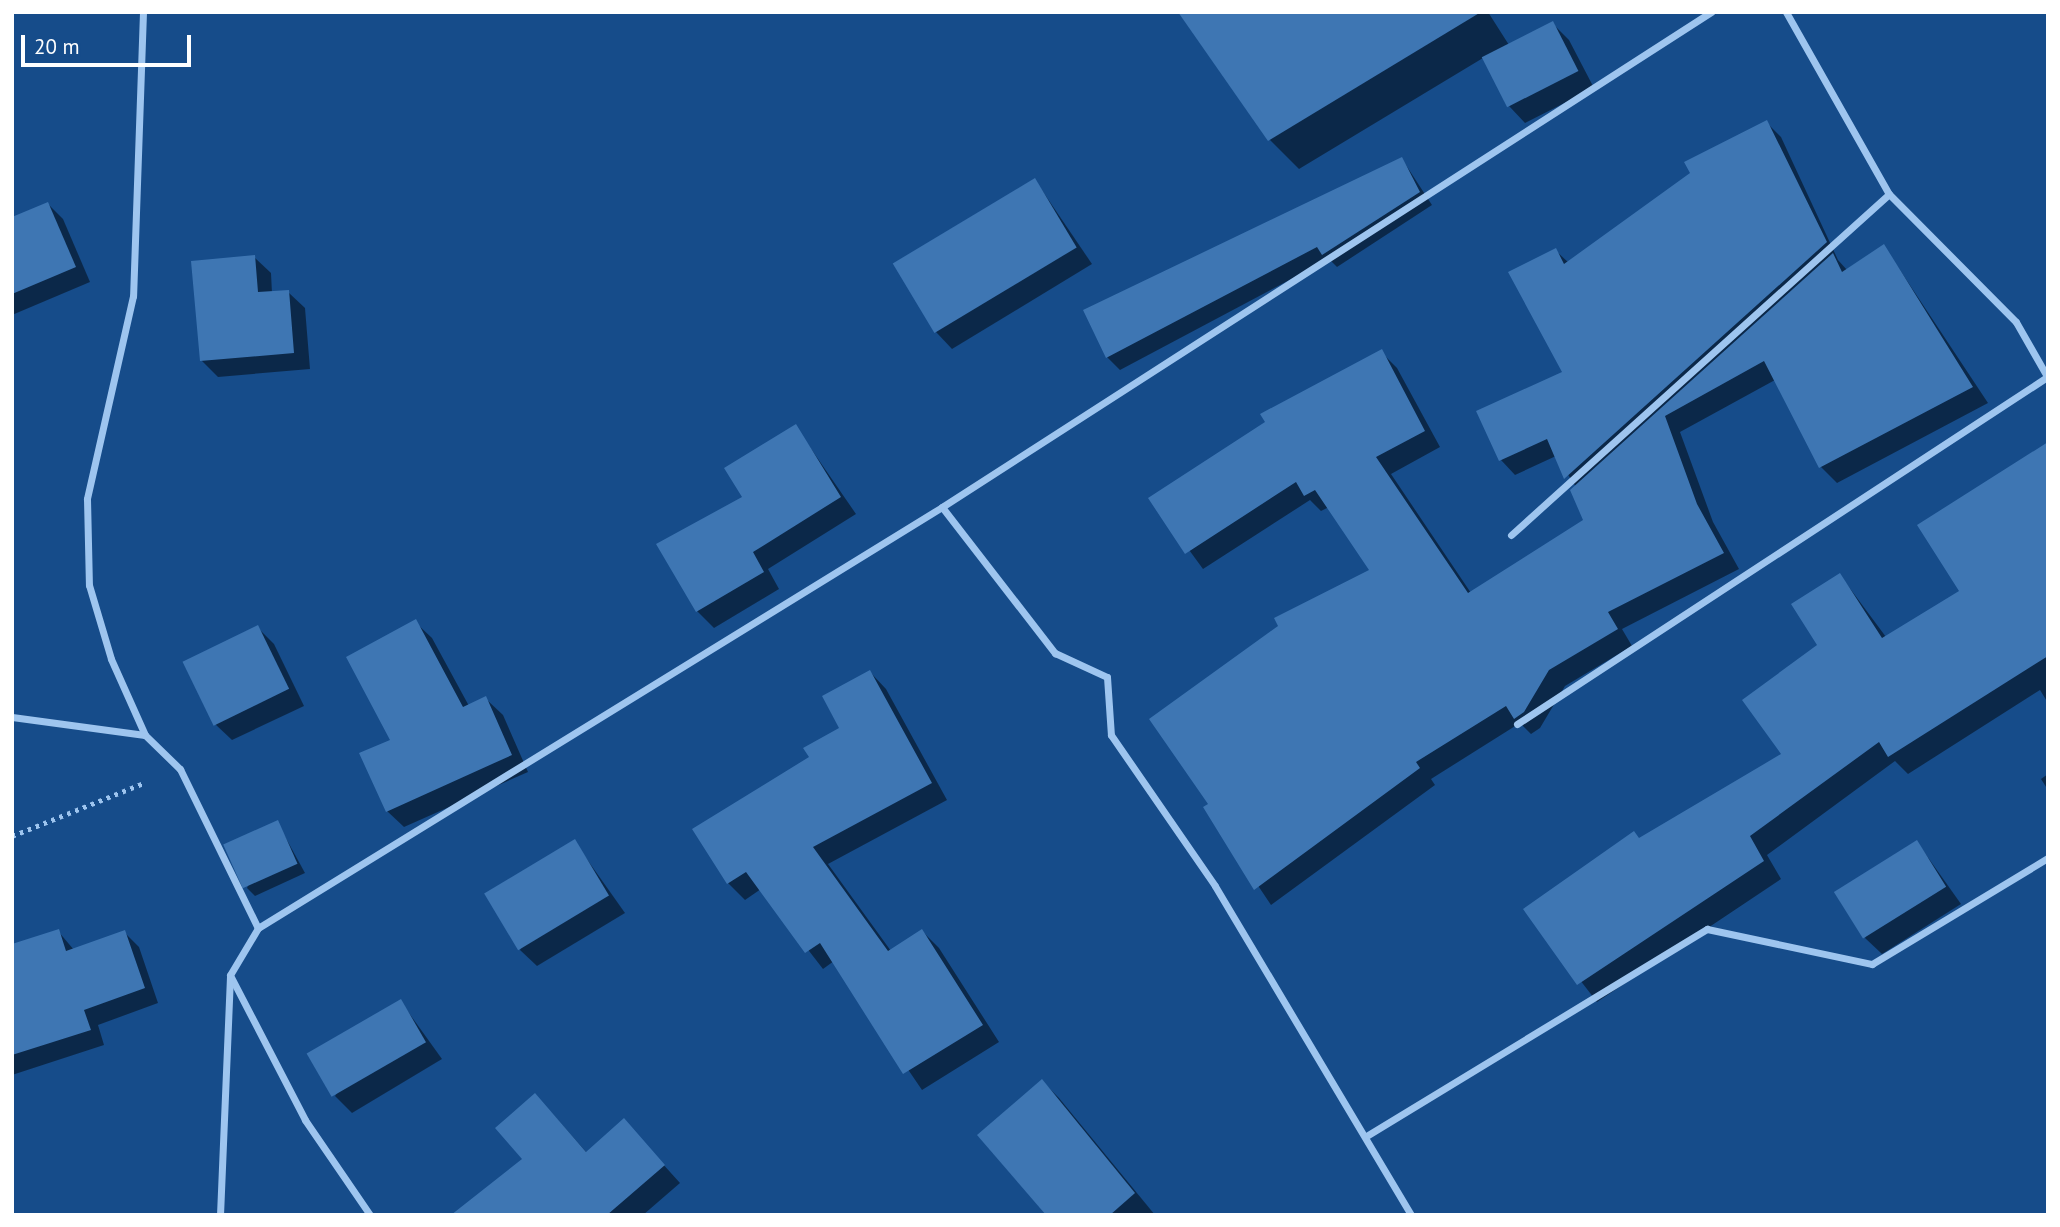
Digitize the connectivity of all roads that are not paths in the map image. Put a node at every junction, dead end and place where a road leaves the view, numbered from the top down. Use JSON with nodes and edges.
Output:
{"nodes":[{"id":1,"x":143,"y":12,"type":"edge"},
{"id":2,"x":1711,"y":12,"type":"edge"},
{"id":3,"x":1786,"y":12,"type":"edge"},
{"id":4,"x":1889,"y":194,"type":"junction"},
{"id":5,"x":2047,"y":378,"type":"edge"},
{"id":6,"x":942,"y":507,"type":"junction"},
{"id":7,"x":1511,"y":535,"type":"dead end"},
{"id":8,"x":12,"y":718,"type":"edge"},
{"id":9,"x":1517,"y":724,"type":"dead end"},
{"id":10,"x":145,"y":735,"type":"junction"},
{"id":11,"x":2048,"y":858,"type":"edge"},
{"id":12,"x":258,"y":928,"type":"junction"},
{"id":13,"x":230,"y":975,"type":"junction"},
{"id":14,"x":1368,"y":1135,"type":"junction"},
{"id":15,"x":220,"y":1215,"type":"edge"},
{"id":16,"x":370,"y":1215,"type":"edge"},
{"id":17,"x":1411,"y":1215,"type":"edge"}],
"edges":[{"from":1,"to":10,"type":"street"},
{"from":2,"to":6,"type":"street"},
{"from":3,"to":4,"type":"street"},
{"from":4,"to":5,"type":"street"},
{"from":4,"to":7,"type":"street"},
{"from":5,"to":9,"type":"street"},
{"from":6,"to":12,"type":"street"},
{"from":6,"to":14,"type":"street"},
{"from":8,"to":10,"type":"street"},
{"from":10,"to":12,"type":"street"},
{"from":11,"to":14,"type":"street"},
{"from":12,"to":13,"type":"street"},
{"from":13,"to":15,"type":"street"},
{"from":13,"to":16,"type":"street"},
{"from":14,"to":17,"type":"street"}]}
